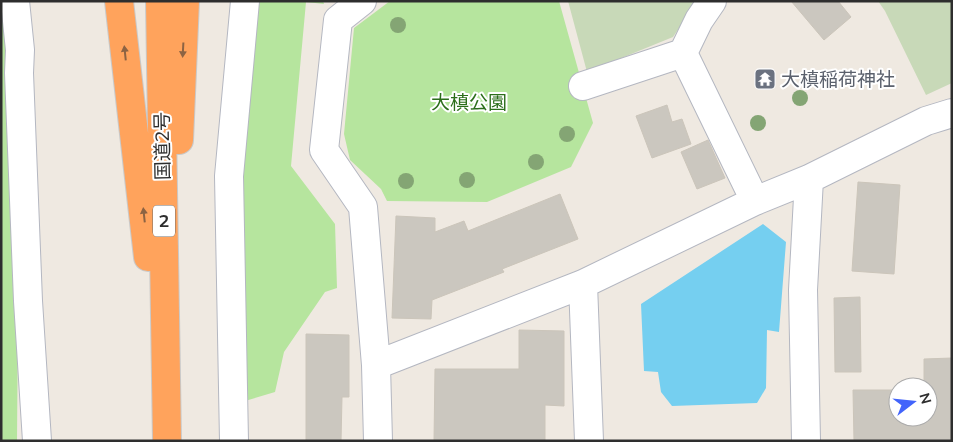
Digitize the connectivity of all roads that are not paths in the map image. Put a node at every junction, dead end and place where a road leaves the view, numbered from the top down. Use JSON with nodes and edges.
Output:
{"nodes":[{"id":1,"x":15,"y":1,"type":"edge"},
{"id":2,"x":120,"y":1,"type":"edge"},
{"id":3,"x":160,"y":1,"type":"edge"},
{"id":4,"x":185,"y":1,"type":"edge"},
{"id":5,"x":245,"y":1,"type":"edge"},
{"id":6,"x":362,"y":1,"type":"edge"},
{"id":7,"x":712,"y":1,"type":"edge"},
{"id":8,"x":683,"y":54,"type":"junction"},
{"id":9,"x":583,"y":86,"type":"dead end"},
{"id":10,"x":952,"y":113,"type":"edge"},
{"id":11,"x":809,"y":179,"type":"junction"},
{"id":12,"x":755,"y":201,"type":"junction"},
{"id":13,"x":583,"y":284,"type":"junction"},
{"id":14,"x":376,"y":365,"type":"junction"},
{"id":15,"x":167,"y":430,"type":"edge"},
{"id":16,"x":37,"y":441,"type":"edge"},
{"id":17,"x":234,"y":441,"type":"edge"},
{"id":18,"x":378,"y":441,"type":"edge"},
{"id":19,"x":589,"y":441,"type":"edge"},
{"id":20,"x":806,"y":441,"type":"edge"}],
"edges":[{"from":1,"to":16,"type":"street"},
{"from":15,"to":2,"type":"highway","one_way":true},
{"from":3,"to":15,"type":"highway","name":"国道2号","number":"2"},
{"from":4,"to":15,"type":"highway","one_way":true},
{"from":5,"to":17,"type":"street"},
{"from":6,"to":14,"type":"street"},
{"from":7,"to":8,"type":"street"},
{"from":8,"to":9,"type":"street"},
{"from":8,"to":12,"type":"street"},
{"from":10,"to":11,"type":"street"},
{"from":11,"to":12,"type":"street"},
{"from":11,"to":20,"type":"street"},
{"from":12,"to":13,"type":"street"},
{"from":13,"to":14,"type":"street"},
{"from":13,"to":19,"type":"street"},
{"from":14,"to":18,"type":"street"}]}
